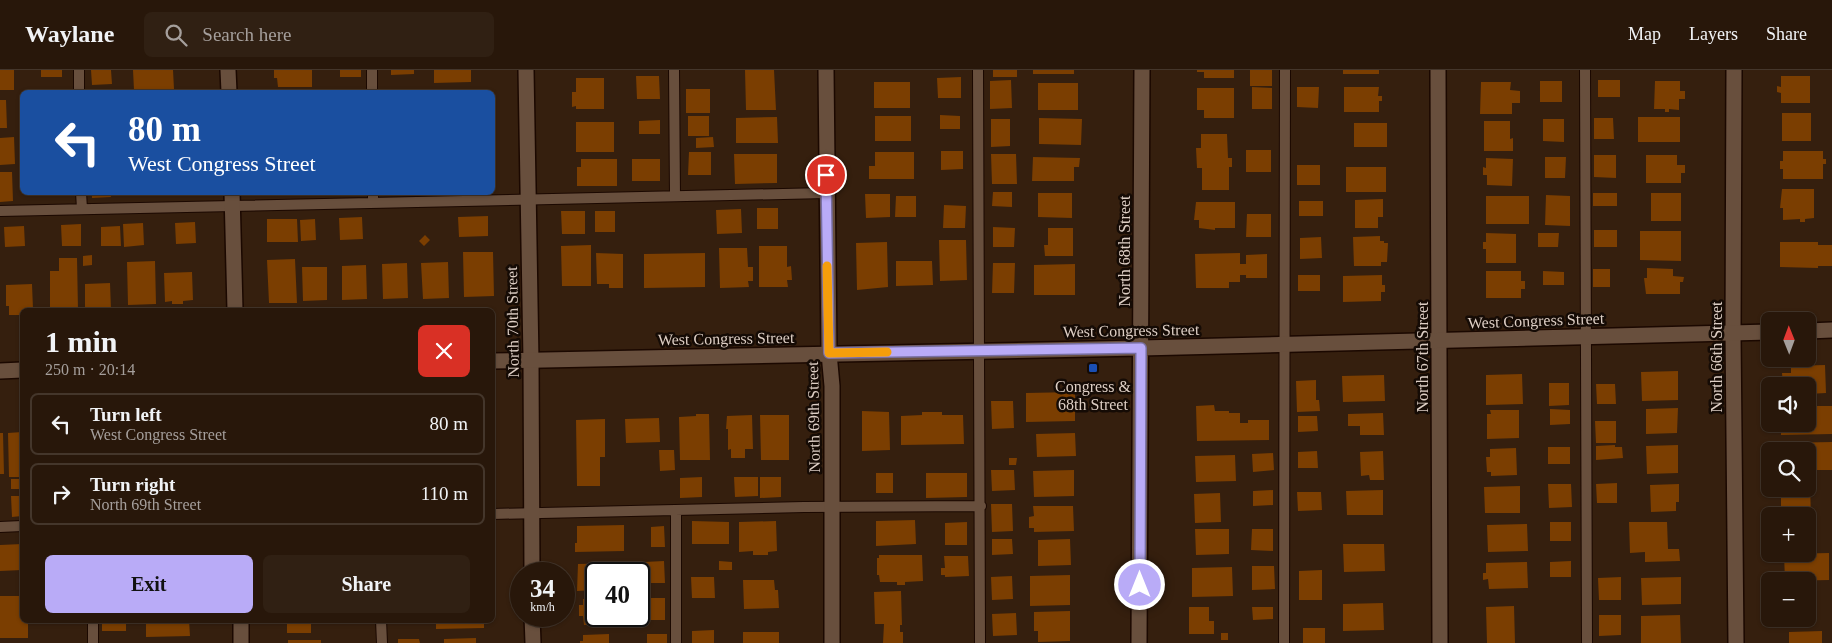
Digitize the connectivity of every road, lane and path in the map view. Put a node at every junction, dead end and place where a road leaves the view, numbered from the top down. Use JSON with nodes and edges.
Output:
{"nodes":[{"id":1,"x":79,"y":70,"type":"edge"},
{"id":2,"x":228,"y":70,"type":"edge"},
{"id":3,"x":372,"y":70,"type":"edge"},
{"id":4,"x":526,"y":70,"type":"edge"},
{"id":5,"x":674,"y":70,"type":"edge"},
{"id":6,"x":826,"y":70,"type":"edge"},
{"id":7,"x":978,"y":70,"type":"edge"},
{"id":8,"x":1142,"y":70,"type":"edge"},
{"id":9,"x":1285,"y":70,"type":"edge"},
{"id":10,"x":1438,"y":70,"type":"edge"},
{"id":11,"x":1585,"y":70,"type":"edge"},
{"id":12,"x":1734,"y":70,"type":"edge"},
{"id":13,"x":79,"y":90,"type":"edge"},
{"id":14,"x":228,"y":90,"type":"edge"},
{"id":15,"x":372,"y":90,"type":"edge"},
{"id":16,"x":826,"y":192,"type":"junction"},
{"id":17,"x":82,"y":195,"type":"edge"},
{"id":18,"x":675,"y":196,"type":"junction"},
{"id":19,"x":373,"y":198,"type":"edge"},
{"id":20,"x":232,"y":199,"type":"edge"},
{"id":21,"x":528,"y":200,"type":"junction"},
{"id":22,"x":82,"y":209,"type":"junction"},
{"id":23,"x":0,"y":211,"type":"edge"},
{"id":24,"x":235,"y":308,"type":"edge"},
{"id":25,"x":1832,"y":330,"type":"edge"},
{"id":26,"x":1816,"y":331,"type":"edge"},
{"id":27,"x":1761,"y":332,"type":"edge"},
{"id":28,"x":1733,"y":333,"type":"junction"},
{"id":29,"x":1586,"y":336,"type":"junction"},
{"id":30,"x":1440,"y":340,"type":"junction"},
{"id":31,"x":1285,"y":344,"type":"junction"},
{"id":32,"x":1141,"y":348,"type":"junction"},
{"id":33,"x":979,"y":351,"type":"junction"},
{"id":34,"x":829,"y":353,"type":"junction"},
{"id":35,"x":531,"y":360,"type":"junction"},
{"id":36,"x":495,"y":361,"type":"edge"},
{"id":37,"x":20,"y":370,"type":"edge"},
{"id":38,"x":0,"y":371,"type":"edge"},
{"id":39,"x":832,"y":506,"type":"junction"},
{"id":40,"x":981,"y":506,"type":"junction"},
{"id":41,"x":676,"y":510,"type":"junction"},
{"id":42,"x":495,"y":514,"type":"edge"},
{"id":43,"x":532,"y":514,"type":"junction"},
{"id":44,"x":20,"y":526,"type":"edge"},
{"id":45,"x":0,"y":527,"type":"edge"},
{"id":46,"x":532,"y":562,"type":"edge"},
{"id":47,"x":93,"y":623,"type":"edge"},
{"id":48,"x":241,"y":623,"type":"edge"},
{"id":49,"x":381,"y":623,"type":"edge"},
{"id":50,"x":532,"y":627,"type":"edge"},
{"id":51,"x":93,"y":643,"type":"edge"},
{"id":52,"x":241,"y":643,"type":"edge"},
{"id":53,"x":382,"y":643,"type":"edge"},
{"id":54,"x":533,"y":643,"type":"edge"},
{"id":55,"x":676,"y":643,"type":"edge"},
{"id":56,"x":832,"y":643,"type":"edge"},
{"id":57,"x":980,"y":643,"type":"edge"},
{"id":58,"x":1139,"y":643,"type":"edge"},
{"id":59,"x":1284,"y":643,"type":"edge"},
{"id":60,"x":1440,"y":643,"type":"edge"},
{"id":61,"x":1587,"y":643,"type":"edge"},
{"id":62,"x":1736,"y":643,"type":"edge"}],
"edges":[{"from":1,"to":13,"type":"lane"},
{"from":2,"to":14,"type":"street"},
{"from":3,"to":15,"type":"lane"},
{"from":4,"to":21,"type":"street","name":"North 70th Street"},
{"from":5,"to":18,"type":"lane"},
{"from":6,"to":16,"type":"street","name":"North 69th Street"},
{"from":7,"to":33,"type":"lane"},
{"from":8,"to":32,"type":"street","name":"North 68th Street"},
{"from":9,"to":31,"type":"lane"},
{"from":10,"to":30,"type":"street","name":"North 67th Street"},
{"from":11,"to":29,"type":"lane"},
{"from":12,"to":28,"type":"street","name":"North 66th Street"},
{"from":16,"to":18,"type":"lane"},
{"from":16,"to":34,"type":"street","name":"North 69th Street"},
{"from":17,"to":22,"type":"lane"},
{"from":18,"to":21,"type":"lane"},
{"from":19,"to":20,"type":"lane"},
{"from":19,"to":21,"type":"lane"},
{"from":20,"to":22,"type":"lane"},
{"from":20,"to":24,"type":"street"},
{"from":21,"to":35,"type":"street","name":"North 70th Street"},
{"from":22,"to":23,"type":"lane"},
{"from":25,"to":26,"type":"street"},
{"from":27,"to":28,"type":"street","name":"West Congress Street"},
{"from":28,"to":29,"type":"street","name":"West Congress Street"},
{"from":28,"to":62,"type":"street","name":"North 66th Street"},
{"from":29,"to":30,"type":"street","name":"West Congress Street"},
{"from":29,"to":61,"type":"lane"},
{"from":30,"to":31,"type":"street","name":"West Congress Street"},
{"from":30,"to":60,"type":"street","name":"North 67th Street"},
{"from":31,"to":32,"type":"street","name":"West Congress Street"},
{"from":31,"to":59,"type":"lane"},
{"from":32,"to":33,"type":"street","name":"West Congress Street"},
{"from":32,"to":58,"type":"street","name":"North 68th Street"},
{"from":33,"to":34,"type":"street","name":"West Congress Street"},
{"from":33,"to":40,"type":"lane"},
{"from":34,"to":35,"type":"street","name":"West Congress Street"},
{"from":34,"to":39,"type":"street","name":"North 69th Street"},
{"from":35,"to":36,"type":"street","name":"West Congress Street"},
{"from":35,"to":43,"type":"street","name":"North 70th Street"},
{"from":37,"to":38,"type":"street"},
{"from":39,"to":40,"type":"lane"},
{"from":39,"to":41,"type":"lane"},
{"from":39,"to":56,"type":"street","name":"North 69th Street"},
{"from":40,"to":57,"type":"lane"},
{"from":41,"to":43,"type":"lane"},
{"from":41,"to":55,"type":"lane"},
{"from":42,"to":43,"type":"lane"},
{"from":43,"to":46,"type":"street","name":"North 70th Street"},
{"from":44,"to":45,"type":"lane"},
{"from":47,"to":51,"type":"lane"},
{"from":48,"to":52,"type":"street"},
{"from":49,"to":53,"type":"lane"},
{"from":50,"to":54,"type":"street"}]}
